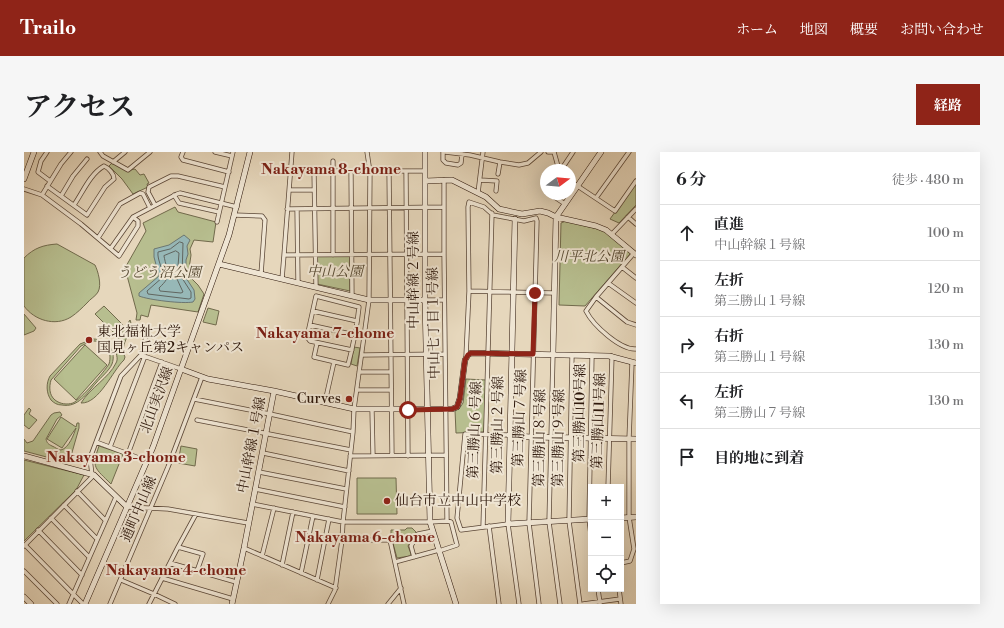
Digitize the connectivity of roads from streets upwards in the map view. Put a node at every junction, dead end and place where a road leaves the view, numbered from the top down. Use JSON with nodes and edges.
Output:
{"nodes":[{"id":1,"x":34,"y":152,"type":"edge"},
{"id":2,"x":47,"y":152,"type":"edge"},
{"id":3,"x":71,"y":152,"type":"edge"},
{"id":4,"x":100,"y":152,"type":"edge"},
{"id":5,"x":125,"y":152,"type":"edge"},
{"id":6,"x":150,"y":152,"type":"edge"},
{"id":7,"x":183,"y":152,"type":"edge"},
{"id":8,"x":215,"y":152,"type":"edge"},
{"id":9,"x":250,"y":152,"type":"edge"},
{"id":10,"x":292,"y":152,"type":"edge"},
{"id":11,"x":367,"y":152,"type":"edge"},
{"id":12,"x":424,"y":152,"type":"edge"},
{"id":13,"x":444,"y":152,"type":"edge"},
{"id":14,"x":483,"y":152,"type":"edge"},
{"id":15,"x":541,"y":152,"type":"edge"},
{"id":16,"x":548,"y":152,"type":"edge"},
{"id":17,"x":554,"y":152,"type":"edge"},
{"id":18,"x":573,"y":152,"type":"edge"},
{"id":19,"x":600,"y":152,"type":"edge"},
{"id":20,"x":629,"y":152,"type":"edge"},
{"id":21,"x":233,"y":154,"type":"edge"},
{"id":22,"x":462,"y":154,"type":"junction"},
{"id":23,"x":482,"y":158,"type":"junction"},
{"id":24,"x":87,"y":159,"type":"dead end"},
{"id":25,"x":333,"y":161,"type":"dead end"},
{"id":26,"x":113,"y":162,"type":"junction"},
{"id":27,"x":500,"y":162,"type":"junction"},
{"id":28,"x":558,"y":164,"type":"edge"},
{"id":29,"x":564,"y":164,"type":"edge"},
{"id":30,"x":425,"y":170,"type":"junction"},
{"id":31,"x":25,"y":171,"type":"edge"},
{"id":32,"x":314,"y":171,"type":"junction"},
{"id":33,"x":332,"y":171,"type":"junction"},
{"id":34,"x":351,"y":171,"type":"junction"},
{"id":35,"x":388,"y":171,"type":"junction"},
{"id":36,"x":406,"y":171,"type":"junction"},
{"id":37,"x":229,"y":172,"type":"junction"},
{"id":38,"x":290,"y":172,"type":"junction"},
{"id":39,"x":370,"y":172,"type":"junction"},
{"id":40,"x":498,"y":174,"type":"dead end"},
{"id":41,"x":24,"y":179,"type":"edge"},
{"id":42,"x":444,"y":180,"type":"junction"},
{"id":43,"x":480,"y":180,"type":"junction"},
{"id":44,"x":50,"y":181,"type":"junction"},
{"id":45,"x":425,"y":181,"type":"junction"},
{"id":46,"x":636,"y":181,"type":"edge"},
{"id":47,"x":577,"y":185,"type":"junction"},
{"id":48,"x":47,"y":186,"type":"junction"},
{"id":49,"x":225,"y":187,"type":"junction"},
{"id":50,"x":24,"y":189,"type":"edge"},
{"id":51,"x":289,"y":190,"type":"junction"},
{"id":52,"x":314,"y":190,"type":"junction"},
{"id":53,"x":496,"y":191,"type":"dead end"},
{"id":54,"x":478,"y":193,"type":"junction"},
{"id":55,"x":42,"y":195,"type":"junction"},
{"id":56,"x":174,"y":195,"type":"junction"},
{"id":57,"x":60,"y":196,"type":"junction"},
{"id":58,"x":596,"y":198,"type":"junction"},
{"id":59,"x":559,"y":200,"type":"edge"},
{"id":60,"x":222,"y":203,"type":"junction"},
{"id":61,"x":565,"y":204,"type":"junction"},
{"id":62,"x":74,"y":205,"type":"junction"},
{"id":63,"x":155,"y":205,"type":"junction"},
{"id":64,"x":237,"y":207,"type":"junction"},
{"id":65,"x":444,"y":207,"type":"junction"},
{"id":66,"x":150,"y":208,"type":"junction"},
{"id":67,"x":314,"y":208,"type":"junction"},
{"id":68,"x":333,"y":208,"type":"junction"},
{"id":69,"x":351,"y":208,"type":"junction"},
{"id":70,"x":369,"y":208,"type":"junction"},
{"id":71,"x":389,"y":208,"type":"junction"},
{"id":72,"x":406,"y":208,"type":"junction"},
{"id":73,"x":426,"y":208,"type":"junction"},
{"id":74,"x":287,"y":209,"type":"junction"},
{"id":75,"x":297,"y":209,"type":"junction"},
{"id":76,"x":636,"y":209,"type":"edge"},
{"id":77,"x":81,"y":211,"type":"junction"},
{"id":78,"x":219,"y":212,"type":"junction"},
{"id":79,"x":492,"y":214,"type":"junction"},
{"id":80,"x":234,"y":215,"type":"junction"},
{"id":81,"x":133,"y":216,"type":"junction"},
{"id":82,"x":556,"y":217,"type":"junction"},
{"id":83,"x":628,"y":218,"type":"junction"},
{"id":84,"x":75,"y":219,"type":"junction"},
{"id":85,"x":515,"y":219,"type":"junction"},
{"id":86,"x":217,"y":222,"type":"dead end"},
{"id":87,"x":636,"y":224,"type":"edge"},
{"id":88,"x":612,"y":234,"type":"junction"},
{"id":89,"x":98,"y":238,"type":"junction"},
{"id":90,"x":111,"y":248,"type":"junction"},
{"id":91,"x":352,"y":254,"type":"junction"},
{"id":92,"x":369,"y":254,"type":"junction"},
{"id":93,"x":390,"y":254,"type":"junction"},
{"id":94,"x":407,"y":254,"type":"junction"},
{"id":95,"x":425,"y":254,"type":"junction"},
{"id":96,"x":444,"y":254,"type":"junction"},
{"id":97,"x":635,"y":254,"type":"edge"},
{"id":98,"x":284,"y":255,"type":"junction"},
{"id":99,"x":298,"y":255,"type":"junction"},
{"id":100,"x":315,"y":255,"type":"junction"},
{"id":101,"x":333,"y":255,"type":"junction"},
{"id":102,"x":219,"y":264,"type":"junction"},
{"id":103,"x":622,"y":267,"type":"junction"},
{"id":104,"x":261,"y":274,"type":"junction"},
{"id":105,"x":636,"y":278,"type":"edge"},
{"id":106,"x":282,"y":279,"type":"junction"},
{"id":107,"x":608,"y":282,"type":"junction"},
{"id":108,"x":298,"y":283,"type":"junction"},
{"id":109,"x":316,"y":286,"type":"junction"},
{"id":110,"x":334,"y":291,"type":"junction"},
{"id":111,"x":468,"y":291,"type":"junction"},
{"id":112,"x":490,"y":292,"type":"junction"},
{"id":113,"x":512,"y":293,"type":"junction"},
{"id":114,"x":535,"y":293,"type":"junction"},
{"id":115,"x":554,"y":293,"type":"junction"},
{"id":116,"x":352,"y":296,"type":"junction"},
{"id":117,"x":596,"y":297,"type":"junction"},
{"id":118,"x":331,"y":300,"type":"junction"},
{"id":119,"x":369,"y":300,"type":"junction"},
{"id":120,"x":390,"y":300,"type":"junction"},
{"id":121,"x":407,"y":300,"type":"junction"},
{"id":122,"x":425,"y":300,"type":"junction"},
{"id":123,"x":444,"y":300,"type":"junction"},
{"id":124,"x":636,"y":303,"type":"edge"},
{"id":125,"x":313,"y":311,"type":"junction"},
{"id":126,"x":357,"y":320,"type":"junction"},
{"id":127,"x":310,"y":325,"type":"junction"},
{"id":128,"x":636,"y":326,"type":"edge"},
{"id":129,"x":147,"y":333,"type":"dead end"},
{"id":130,"x":355,"y":335,"type":"junction"},
{"id":131,"x":317,"y":343,"type":"junction"},
{"id":132,"x":636,"y":349,"type":"edge"},
{"id":133,"x":352,"y":350,"type":"junction"},
{"id":134,"x":488,"y":353,"type":"junction"},
{"id":135,"x":408,"y":354,"type":"junction"},
{"id":136,"x":427,"y":354,"type":"junction"},
{"id":137,"x":446,"y":354,"type":"junction"},
{"id":138,"x":512,"y":354,"type":"junction"},
{"id":139,"x":533,"y":354,"type":"junction"},
{"id":140,"x":552,"y":354,"type":"junction"},
{"id":141,"x":362,"y":355,"type":"junction"},
{"id":142,"x":391,"y":355,"type":"junction"},
{"id":143,"x":572,"y":355,"type":"junction"},
{"id":144,"x":143,"y":356,"type":"junction"},
{"id":145,"x":592,"y":356,"type":"junction"},
{"id":146,"x":612,"y":356,"type":"junction"},
{"id":147,"x":466,"y":358,"type":"junction"},
{"id":148,"x":162,"y":362,"type":"junction"},
{"id":149,"x":334,"y":362,"type":"junction"},
{"id":150,"x":634,"y":363,"type":"edge"},
{"id":151,"x":181,"y":369,"type":"junction"},
{"id":152,"x":359,"y":372,"type":"junction"},
{"id":153,"x":391,"y":372,"type":"junction"},
{"id":154,"x":202,"y":377,"type":"junction"},
{"id":155,"x":357,"y":390,"type":"junction"},
{"id":156,"x":391,"y":390,"type":"junction"},
{"id":157,"x":274,"y":391,"type":"junction"},
{"id":158,"x":194,"y":399,"type":"junction"},
{"id":159,"x":326,"y":402,"type":"junction"},
{"id":160,"x":354,"y":409,"type":"junction"},
{"id":161,"x":391,"y":409,"type":"junction"},
{"id":162,"x":428,"y":409,"type":"junction"},
{"id":163,"x":447,"y":409,"type":"junction"},
{"id":164,"x":372,"y":410,"type":"junction"},
{"id":165,"x":408,"y":410,"type":"junction"},
{"id":166,"x":270,"y":414,"type":"junction"},
{"id":167,"x":197,"y":420,"type":"dead end"},
{"id":168,"x":353,"y":432,"type":"junction"},
{"id":169,"x":266,"y":433,"type":"junction"},
{"id":170,"x":486,"y":434,"type":"junction"},
{"id":171,"x":509,"y":435,"type":"junction"},
{"id":172,"x":530,"y":437,"type":"junction"},
{"id":173,"x":550,"y":437,"type":"junction"},
{"id":174,"x":570,"y":438,"type":"junction"},
{"id":175,"x":590,"y":438,"type":"junction"},
{"id":176,"x":610,"y":439,"type":"junction"},
{"id":177,"x":629,"y":439,"type":"junction"},
{"id":178,"x":636,"y":439,"type":"edge"},
{"id":179,"x":96,"y":442,"type":"junction"},
{"id":180,"x":110,"y":447,"type":"junction"},
{"id":181,"x":351,"y":450,"type":"junction"},
{"id":182,"x":262,"y":453,"type":"junction"},
{"id":183,"x":128,"y":454,"type":"junction"},
{"id":184,"x":446,"y":455,"type":"junction"},
{"id":185,"x":24,"y":456,"type":"edge"},
{"id":186,"x":350,"y":456,"type":"junction"},
{"id":187,"x":373,"y":456,"type":"junction"},
{"id":188,"x":392,"y":456,"type":"junction"},
{"id":189,"x":408,"y":456,"type":"junction"},
{"id":190,"x":428,"y":456,"type":"junction"},
{"id":191,"x":147,"y":461,"type":"junction"},
{"id":192,"x":349,"y":471,"type":"junction"},
{"id":193,"x":259,"y":472,"type":"junction"},
{"id":194,"x":93,"y":475,"type":"junction"},
{"id":195,"x":590,"y":484,"type":"edge"},
{"id":196,"x":608,"y":484,"type":"edge"},
{"id":197,"x":255,"y":489,"type":"junction"},
{"id":198,"x":346,"y":489,"type":"junction"},
{"id":199,"x":77,"y":491,"type":"junction"},
{"id":200,"x":116,"y":497,"type":"junction"},
{"id":201,"x":252,"y":504,"type":"junction"},
{"id":202,"x":64,"y":505,"type":"junction"},
{"id":203,"x":127,"y":507,"type":"junction"},
{"id":204,"x":345,"y":507,"type":"junction"},
{"id":205,"x":274,"y":508,"type":"junction"},
{"id":206,"x":151,"y":509,"type":"junction"},
{"id":207,"x":293,"y":512,"type":"junction"},
{"id":208,"x":196,"y":514,"type":"junction"},
{"id":209,"x":313,"y":516,"type":"junction"},
{"id":210,"x":629,"y":517,"type":"junction"},
{"id":211,"x":636,"y":517,"type":"edge"},
{"id":212,"x":51,"y":518,"type":"junction"},
{"id":213,"x":624,"y":518,"type":"edge"},
{"id":214,"x":329,"y":519,"type":"junction"},
{"id":215,"x":588,"y":519,"type":"edge"},
{"id":216,"x":105,"y":520,"type":"junction"},
{"id":217,"x":458,"y":520,"type":"junction"},
{"id":218,"x":448,"y":521,"type":"junction"},
{"id":219,"x":569,"y":521,"type":"junction"},
{"id":220,"x":343,"y":522,"type":"junction"},
{"id":221,"x":430,"y":522,"type":"junction"},
{"id":222,"x":549,"y":522,"type":"junction"},
{"id":223,"x":248,"y":523,"type":"junction"},
{"id":224,"x":529,"y":523,"type":"junction"},
{"id":225,"x":508,"y":524,"type":"junction"},
{"id":226,"x":489,"y":526,"type":"junction"},
{"id":227,"x":483,"y":527,"type":"junction"},
{"id":228,"x":38,"y":530,"type":"junction"},
{"id":229,"x":433,"y":531,"type":"junction"},
{"id":230,"x":98,"y":539,"type":"junction"},
{"id":231,"x":342,"y":540,"type":"junction"},
{"id":232,"x":24,"y":545,"type":"edge"},
{"id":233,"x":178,"y":547,"type":"junction"},
{"id":234,"x":244,"y":548,"type":"junction"},
{"id":235,"x":439,"y":550,"type":"junction"},
{"id":236,"x":262,"y":556,"type":"junction"},
{"id":237,"x":89,"y":557,"type":"junction"},
{"id":238,"x":414,"y":557,"type":"junction"},
{"id":239,"x":395,"y":562,"type":"junction"},
{"id":240,"x":624,"y":562,"type":"edge"},
{"id":241,"x":170,"y":563,"type":"junction"},
{"id":242,"x":282,"y":565,"type":"junction"},
{"id":243,"x":24,"y":570,"type":"edge"},
{"id":244,"x":197,"y":570,"type":"junction"},
{"id":245,"x":301,"y":573,"type":"junction"},
{"id":246,"x":82,"y":575,"type":"junction"},
{"id":247,"x":162,"y":578,"type":"junction"},
{"id":248,"x":121,"y":580,"type":"junction"},
{"id":249,"x":317,"y":580,"type":"junction"},
{"id":250,"x":236,"y":582,"type":"junction"},
{"id":251,"x":336,"y":588,"type":"junction"},
{"id":252,"x":401,"y":588,"type":"junction"},
{"id":253,"x":598,"y":592,"type":"edge"},
{"id":254,"x":619,"y":592,"type":"edge"},
{"id":255,"x":74,"y":594,"type":"junction"},
{"id":256,"x":154,"y":594,"type":"junction"},
{"id":257,"x":24,"y":597,"type":"edge"},
{"id":258,"x":620,"y":599,"type":"junction"},
{"id":259,"x":232,"y":601,"type":"edge"},
{"id":260,"x":600,"y":603,"type":"edge"},
{"id":261,"x":31,"y":604,"type":"edge"},
{"id":262,"x":57,"y":604,"type":"edge"},
{"id":263,"x":69,"y":604,"type":"edge"},
{"id":264,"x":84,"y":604,"type":"edge"},
{"id":265,"x":110,"y":604,"type":"edge"},
{"id":266,"x":149,"y":604,"type":"edge"},
{"id":267,"x":175,"y":604,"type":"edge"},
{"id":268,"x":328,"y":604,"type":"edge"},
{"id":269,"x":388,"y":604,"type":"edge"},
{"id":270,"x":404,"y":604,"type":"edge"},
{"id":271,"x":456,"y":604,"type":"edge"},
{"id":272,"x":499,"y":604,"type":"edge"},
{"id":273,"x":519,"y":604,"type":"edge"},
{"id":274,"x":539,"y":604,"type":"edge"},
{"id":275,"x":560,"y":604,"type":"edge"},
{"id":276,"x":580,"y":604,"type":"edge"},
{"id":277,"x":583,"y":604,"type":"edge"},
{"id":278,"x":620,"y":604,"type":"edge"}],
"edges":[{"from":1,"to":31,"type":"street"},
{"from":2,"to":44,"type":"street"},
{"from":3,"to":44,"type":"street"},
{"from":4,"to":26,"type":"street"},
{"from":5,"to":26,"type":"street"},
{"from":6,"to":26,"type":"street"},
{"from":7,"to":37,"type":"street"},
{"from":8,"to":21,"type":"street"},
{"from":9,"to":64,"type":"street","name":"北山実沢線"},
{"from":10,"to":38,"type":"street"},
{"from":11,"to":39,"type":"street"},
{"from":12,"to":30,"type":"street","name":"中山幹線２号線"},
{"from":13,"to":22,"type":"street"},
{"from":13,"to":22,"type":"street"},
{"from":14,"to":23,"type":"street"},
{"from":15,"to":27,"type":"street"},
{"from":16,"to":17,"type":"street"},
{"from":17,"to":28,"type":"street"},
{"from":18,"to":29,"type":"street"},
{"from":19,"to":47,"type":"street"},
{"from":20,"to":58,"type":"street"},
{"from":21,"to":37,"type":"street"},
{"from":22,"to":23,"type":"street"},
{"from":23,"to":27,"type":"street"},
{"from":23,"to":43,"type":"street"},
{"from":24,"to":57,"type":"street"},
{"from":25,"to":33,"type":"street"},
{"from":27,"to":40,"type":"street"},
{"from":30,"to":36,"type":"street"},
{"from":30,"to":45,"type":"street","name":"中山幹線２号線"},
{"from":31,"to":41,"type":"street"},
{"from":32,"to":33,"type":"street"},
{"from":32,"to":38,"type":"street"},
{"from":32,"to":52,"type":"street"},
{"from":33,"to":34,"type":"street"},
{"from":33,"to":68,"type":"street"},
{"from":34,"to":39,"type":"street"},
{"from":34,"to":69,"type":"street"},
{"from":35,"to":36,"type":"street"},
{"from":35,"to":39,"type":"street"},
{"from":35,"to":71,"type":"street"},
{"from":36,"to":72,"type":"street"},
{"from":37,"to":49,"type":"street"},
{"from":38,"to":51,"type":"street"},
{"from":39,"to":70,"type":"street"},
{"from":42,"to":45,"type":"street"},
{"from":42,"to":54,"type":"street"},
{"from":42,"to":65,"type":"street"},
{"from":43,"to":53,"type":"street"},
{"from":43,"to":54,"type":"street"},
{"from":44,"to":48,"type":"street"},
{"from":45,"to":73,"type":"street","name":"中山幹線２号線"},
{"from":46,"to":58,"type":"street"},
{"from":47,"to":58,"type":"street"},
{"from":47,"to":61,"type":"street"},
{"from":48,"to":55,"type":"street"},
{"from":48,"to":57,"type":"street"},
{"from":49,"to":60,"type":"street"},
{"from":49,"to":63,"type":"street"},
{"from":50,"to":55,"type":"street"},
{"from":51,"to":52,"type":"street"},
{"from":51,"to":74,"type":"street"},
{"from":52,"to":67,"type":"street"},
{"from":54,"to":82,"type":"street"},
{"from":55,"to":84,"type":"street"},
{"from":56,"to":60,"type":"street"},
{"from":56,"to":63,"type":"street"},
{"from":56,"to":78,"type":"street"},
{"from":57,"to":62,"type":"street"},
{"from":59,"to":61,"type":"street"},
{"from":60,"to":64,"type":"street"},
{"from":60,"to":78,"type":"street"},
{"from":61,"to":82,"type":"street"},
{"from":62,"to":77,"type":"street"},
{"from":62,"to":77,"type":"street"},
{"from":63,"to":66,"type":"street"},
{"from":64,"to":80,"type":"street","name":"北山実沢線"},
{"from":65,"to":73,"type":"street"},
{"from":65,"to":96,"type":"street"},
{"from":66,"to":81,"type":"street"},
{"from":66,"to":89,"type":"street"},
{"from":67,"to":68,"type":"street"},
{"from":67,"to":75,"type":"street"},
{"from":67,"to":100,"type":"street"},
{"from":68,"to":69,"type":"street"},
{"from":68,"to":101,"type":"street"},
{"from":69,"to":70,"type":"street"},
{"from":69,"to":91,"type":"street"},
{"from":70,"to":71,"type":"street"},
{"from":70,"to":92,"type":"street"},
{"from":71,"to":72,"type":"street"},
{"from":71,"to":93,"type":"street"},
{"from":72,"to":73,"type":"street"},
{"from":72,"to":94,"type":"street"},
{"from":73,"to":95,"type":"street","name":"中山幹線２号線"},
{"from":74,"to":75,"type":"street"},
{"from":74,"to":98,"type":"street"},
{"from":75,"to":99,"type":"street"},
{"from":76,"to":83,"type":"street"},
{"from":77,"to":84,"type":"street"},
{"from":78,"to":86,"type":"street"},
{"from":79,"to":85,"type":"street"},
{"from":79,"to":111,"type":"street"},
{"from":79,"to":112,"type":"street","name":"第三勝山６号線"},
{"from":80,"to":102,"type":"street","name":"北山実沢線"},
{"from":80,"to":104,"type":"street"},
{"from":81,"to":90,"type":"street"},
{"from":81,"to":90,"type":"street"},
{"from":82,"to":88,"type":"street"},
{"from":82,"to":115,"type":"street"},
{"from":83,"to":87,"type":"street"},
{"from":83,"to":88,"type":"street"},
{"from":84,"to":89,"type":"street"},
{"from":85,"to":113,"type":"street","name":"第三勝山２号線"},
{"from":85,"to":114,"type":"street","name":"第三勝山７号線"},
{"from":88,"to":97,"type":"street"},
{"from":89,"to":90,"type":"street"},
{"from":91,"to":92,"type":"street","name":"中山七丁目１号線"},
{"from":91,"to":101,"type":"street","name":"中山七丁目１号線"},
{"from":91,"to":116,"type":"street"},
{"from":92,"to":93,"type":"street","name":"中山七丁目１号線"},
{"from":92,"to":119,"type":"street"},
{"from":93,"to":94,"type":"street","name":"中山七丁目１号線"},
{"from":93,"to":120,"type":"street"},
{"from":94,"to":95,"type":"street","name":"中山七丁目１号線"},
{"from":94,"to":121,"type":"street"},
{"from":95,"to":96,"type":"street","name":"中山七丁目１号線"},
{"from":95,"to":122,"type":"street","name":"中山幹線２号線"},
{"from":96,"to":123,"type":"street","name":"中山七丁目１号線"},
{"from":97,"to":103,"type":"street"},
{"from":98,"to":99,"type":"street","name":"中山七丁目１号線"},
{"from":98,"to":106,"type":"street"},
{"from":99,"to":100,"type":"street","name":"中山七丁目１号線"},
{"from":99,"to":108,"type":"street"},
{"from":100,"to":101,"type":"street","name":"中山七丁目１号線"},
{"from":100,"to":109,"type":"street"},
{"from":102,"to":104,"type":"street"},
{"from":102,"to":151,"type":"street","name":"北山実沢線"},
{"from":103,"to":105,"type":"street"},
{"from":103,"to":107,"type":"street"},
{"from":104,"to":106,"type":"street"},
{"from":106,"to":108,"type":"street"},
{"from":107,"to":117,"type":"street"},
{"from":107,"to":124,"type":"street"},
{"from":108,"to":109,"type":"street"},
{"from":109,"to":110,"type":"street"},
{"from":110,"to":116,"type":"street"},
{"from":110,"to":118,"type":"street"},
{"from":111,"to":112,"type":"street"},
{"from":111,"to":147,"type":"street"},
{"from":112,"to":113,"type":"street"},
{"from":112,"to":134,"type":"street","name":"第三勝山６号線"},
{"from":113,"to":114,"type":"street"},
{"from":113,"to":138,"type":"street","name":"第三勝山２号線"},
{"from":114,"to":115,"type":"street"},
{"from":114,"to":139,"type":"street","name":"第三勝山７号線"},
{"from":115,"to":140,"type":"street"},
{"from":116,"to":119,"type":"street"},
{"from":117,"to":128,"type":"street"},
{"from":117,"to":132,"type":"street"},
{"from":118,"to":125,"type":"street"},
{"from":118,"to":126,"type":"street"},
{"from":119,"to":120,"type":"street"},
{"from":119,"to":141,"type":"street"},
{"from":120,"to":121,"type":"street"},
{"from":120,"to":142,"type":"street"},
{"from":121,"to":122,"type":"street"},
{"from":121,"to":135,"type":"street"},
{"from":122,"to":123,"type":"street"},
{"from":122,"to":136,"type":"street","name":"中山幹線２号線"},
{"from":123,"to":137,"type":"street","name":"中山七丁目１号線"},
{"from":125,"to":126,"type":"street"},
{"from":125,"to":127,"type":"street"},
{"from":126,"to":130,"type":"street"},
{"from":127,"to":130,"type":"street"},
{"from":127,"to":131,"type":"street"},
{"from":129,"to":144,"type":"street"},
{"from":130,"to":133,"type":"street"},
{"from":131,"to":133,"type":"street"},
{"from":131,"to":149,"type":"street"},
{"from":133,"to":149,"type":"street"},
{"from":134,"to":138,"type":"street"},
{"from":134,"to":147,"type":"street"},
{"from":134,"to":170,"type":"street","name":"第三勝山６号線"},
{"from":135,"to":136,"type":"street"},
{"from":135,"to":142,"type":"street"},
{"from":135,"to":165,"type":"street"},
{"from":136,"to":137,"type":"street"},
{"from":136,"to":162,"type":"street","name":"中山幹線２号線"},
{"from":137,"to":163,"type":"street","name":"中山七丁目１号線"},
{"from":138,"to":139,"type":"street"},
{"from":138,"to":171,"type":"street","name":"第三勝山２号線"},
{"from":139,"to":140,"type":"street"},
{"from":139,"to":172,"type":"street","name":"第三勝山７号線"},
{"from":140,"to":143,"type":"street"},
{"from":140,"to":173,"type":"street","name":"第三勝山８号線"},
{"from":141,"to":142,"type":"street"},
{"from":141,"to":152,"type":"street"},
{"from":142,"to":153,"type":"street"},
{"from":143,"to":145,"type":"street"},
{"from":143,"to":174,"type":"street","name":"第三勝山９号線"},
{"from":144,"to":148,"type":"street"},
{"from":144,"to":179,"type":"street"},
{"from":144,"to":180,"type":"street"},
{"from":145,"to":146,"type":"street"},
{"from":145,"to":175,"type":"street","name":"第三勝山10号線"},
{"from":146,"to":150,"type":"street"},
{"from":146,"to":176,"type":"street","name":"第三勝山11号線"},
{"from":147,"to":163,"type":"street"},
{"from":148,"to":151,"type":"street"},
{"from":148,"to":183,"type":"street"},
{"from":149,"to":159,"type":"street"},
{"from":150,"to":177,"type":"street"},
{"from":151,"to":154,"type":"street"},
{"from":151,"to":191,"type":"street","name":"北山実沢線"},
{"from":152,"to":153,"type":"street"},
{"from":152,"to":155,"type":"street"},
{"from":153,"to":156,"type":"street"},
{"from":154,"to":157,"type":"street"},
{"from":154,"to":158,"type":"street","name":"通町中山線"},
{"from":155,"to":156,"type":"street"},
{"from":155,"to":160,"type":"street"},
{"from":156,"to":161,"type":"street"},
{"from":157,"to":159,"type":"street","name":"中山幹線１号線"},
{"from":157,"to":166,"type":"street","name":"中山幹線１号線"},
{"from":158,"to":166,"type":"street"},
{"from":158,"to":206,"type":"street","name":"通町中山線"},
{"from":159,"to":160,"type":"street","name":"中山幹線１号線"},
{"from":160,"to":164,"type":"street","name":"中山幹線１号線"},
{"from":160,"to":168,"type":"street"},
{"from":161,"to":164,"type":"street","name":"中山幹線１号線"},
{"from":161,"to":165,"type":"street","name":"中山幹線１号線"},
{"from":161,"to":188,"type":"street"},
{"from":162,"to":163,"type":"street","name":"中山幹線１号線"},
{"from":162,"to":165,"type":"street","name":"中山幹線１号線"},
{"from":162,"to":190,"type":"street","name":"中山幹線２号線"},
{"from":163,"to":184,"type":"street","name":"中山七丁目１号線"},
{"from":164,"to":187,"type":"street"},
{"from":165,"to":189,"type":"street"},
{"from":166,"to":168,"type":"street"},
{"from":166,"to":169,"type":"street","name":"中山幹線１号線"},
{"from":167,"to":169,"type":"street"},
{"from":168,"to":181,"type":"street"},
{"from":169,"to":181,"type":"street"},
{"from":169,"to":182,"type":"street","name":"中山幹線１号線"},
{"from":170,"to":171,"type":"street"},
{"from":170,"to":217,"type":"street"},
{"from":170,"to":227,"type":"street","name":"第三勝山６号線"},
{"from":171,"to":172,"type":"street"},
{"from":171,"to":225,"type":"street","name":"第三勝山２号線"},
{"from":172,"to":173,"type":"street"},
{"from":172,"to":224,"type":"street","name":"第三勝山７号線"},
{"from":173,"to":174,"type":"street"},
{"from":173,"to":222,"type":"street","name":"第三勝山８号線"},
{"from":174,"to":175,"type":"street"},
{"from":174,"to":219,"type":"street","name":"第三勝山９号線"},
{"from":175,"to":176,"type":"street"},
{"from":175,"to":195,"type":"street","name":"第三勝山10号線"},
{"from":176,"to":177,"type":"street"},
{"from":176,"to":196,"type":"street","name":"第三勝山11号線"},
{"from":177,"to":178,"type":"street"},
{"from":177,"to":210,"type":"street"},
{"from":179,"to":180,"type":"street"},
{"from":179,"to":194,"type":"street"},
{"from":180,"to":183,"type":"street"},
{"from":181,"to":186,"type":"street"},
{"from":182,"to":192,"type":"street"},
{"from":182,"to":193,"type":"street","name":"中山幹線１号線"},
{"from":183,"to":191,"type":"street"},
{"from":184,"to":190,"type":"street"},
{"from":184,"to":218,"type":"street","name":"中山七丁目１号線"},
{"from":185,"to":194,"type":"street"},
{"from":186,"to":187,"type":"street"},
{"from":186,"to":192,"type":"street"},
{"from":187,"to":188,"type":"street"},
{"from":188,"to":189,"type":"street"},
{"from":189,"to":190,"type":"street"},
{"from":190,"to":221,"type":"street","name":"中山幹線２号線"},
{"from":191,"to":203,"type":"street","name":"北山実沢線"},
{"from":192,"to":198,"type":"street"},
{"from":193,"to":197,"type":"street","name":"中山幹線１号線"},
{"from":193,"to":198,"type":"street"},
{"from":194,"to":199,"type":"street"},
{"from":194,"to":200,"type":"street"},
{"from":197,"to":201,"type":"street","name":"中山幹線１号線"},
{"from":197,"to":204,"type":"street"},
{"from":198,"to":204,"type":"street"},
{"from":199,"to":202,"type":"street"},
{"from":199,"to":216,"type":"street"},
{"from":200,"to":203,"type":"street"},
{"from":200,"to":216,"type":"street"},
{"from":201,"to":205,"type":"street"},
{"from":201,"to":223,"type":"street","name":"中山幹線１号線"},
{"from":202,"to":212,"type":"street"},
{"from":202,"to":230,"type":"street"},
{"from":203,"to":206,"type":"street"},
{"from":203,"to":264,"type":"street","name":"北山実沢線"},
{"from":204,"to":220,"type":"street"},
{"from":205,"to":207,"type":"street"},
{"from":205,"to":236,"type":"street"},
{"from":206,"to":208,"type":"street"},
{"from":206,"to":248,"type":"street","name":"通町中山線"},
{"from":207,"to":209,"type":"street"},
{"from":207,"to":242,"type":"street"},
{"from":208,"to":223,"type":"street"},
{"from":208,"to":233,"type":"street"},
{"from":209,"to":214,"type":"street"},
{"from":209,"to":245,"type":"street"},
{"from":210,"to":211,"type":"street"},
{"from":210,"to":213,"type":"street"},
{"from":210,"to":240,"type":"street"},
{"from":212,"to":228,"type":"street"},
{"from":212,"to":237,"type":"street"},
{"from":214,"to":220,"type":"street"},
{"from":214,"to":249,"type":"street"},
{"from":215,"to":219,"type":"street"},
{"from":216,"to":230,"type":"street"},
{"from":217,"to":218,"type":"street"},
{"from":217,"to":227,"type":"street"},
{"from":218,"to":221,"type":"street"},
{"from":218,"to":235,"type":"street","name":"中山七丁目１号線"},
{"from":219,"to":222,"type":"street"},
{"from":219,"to":276,"type":"street","name":"第三勝山９号線"},
{"from":220,"to":221,"type":"street"},
{"from":220,"to":231,"type":"street"},
{"from":221,"to":229,"type":"street","name":"中山幹線２号線"},
{"from":222,"to":224,"type":"street"},
{"from":222,"to":275,"type":"street","name":"第三勝山８号線"},
{"from":223,"to":234,"type":"street","name":"中山幹線１号線"},
{"from":224,"to":225,"type":"street"},
{"from":224,"to":274,"type":"street","name":"第三勝山７号線"},
{"from":225,"to":226,"type":"street"},
{"from":225,"to":273,"type":"street"},
{"from":226,"to":227,"type":"street"},
{"from":226,"to":272,"type":"street"},
{"from":228,"to":232,"type":"street"},
{"from":228,"to":246,"type":"street"},
{"from":229,"to":235,"type":"street","name":"中山幹線２号線"},
{"from":229,"to":238,"type":"street"},
{"from":230,"to":237,"type":"street"},
{"from":231,"to":239,"type":"street"},
{"from":231,"to":251,"type":"street"},
{"from":232,"to":255,"type":"street"},
{"from":233,"to":241,"type":"street"},
{"from":233,"to":244,"type":"street"},
{"from":234,"to":236,"type":"street"},
{"from":234,"to":250,"type":"street","name":"中山幹線１号線"},
{"from":235,"to":238,"type":"street"},
{"from":235,"to":271,"type":"street","name":"中山幹線２号線"},
{"from":236,"to":242,"type":"street"},
{"from":237,"to":246,"type":"street"},
{"from":238,"to":239,"type":"street"},
{"from":239,"to":252,"type":"street"},
{"from":241,"to":244,"type":"street"},
{"from":241,"to":247,"type":"street"},
{"from":242,"to":245,"type":"street"},
{"from":243,"to":262,"type":"street"},
{"from":244,"to":250,"type":"street"},
{"from":245,"to":249,"type":"street"},
{"from":246,"to":255,"type":"street"},
{"from":247,"to":256,"type":"street"},
{"from":247,"to":259,"type":"street"},
{"from":248,"to":256,"type":"street"},
{"from":248,"to":265,"type":"street","name":"通町中山線"},
{"from":249,"to":251,"type":"street"},
{"from":250,"to":259,"type":"street","name":"中山幹線１号線"},
{"from":251,"to":268,"type":"street"},
{"from":252,"to":269,"type":"street"},
{"from":252,"to":270,"type":"street"},
{"from":253,"to":260,"type":"street"},
{"from":254,"to":258,"type":"street"},
{"from":255,"to":263,"type":"street"},
{"from":255,"to":264,"type":"street"},
{"from":256,"to":266,"type":"street"},
{"from":256,"to":267,"type":"street"},
{"from":257,"to":261,"type":"street"},
{"from":258,"to":260,"type":"street"},
{"from":258,"to":278,"type":"street"},
{"from":260,"to":277,"type":"street"}]}
